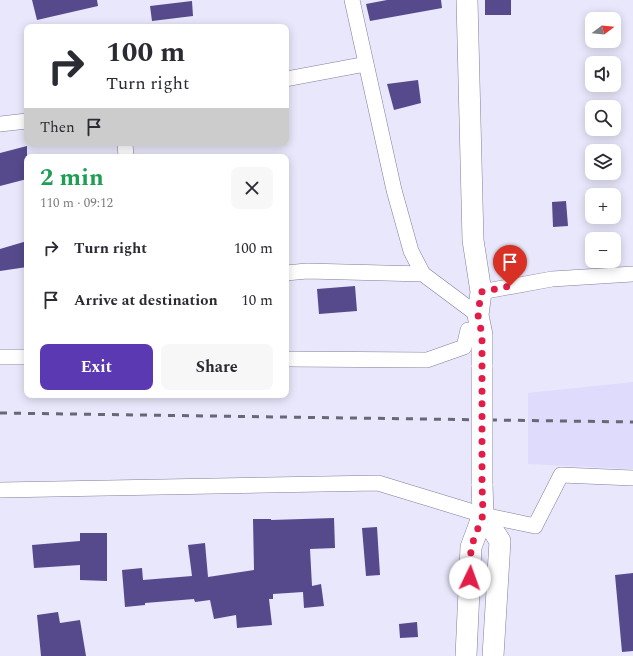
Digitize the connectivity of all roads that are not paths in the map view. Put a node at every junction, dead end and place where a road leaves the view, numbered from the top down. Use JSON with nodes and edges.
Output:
{"nodes":[{"id":1,"x":352,"y":0,"type":"edge"},
{"id":2,"x":467,"y":0,"type":"edge"},
{"id":3,"x":366,"y":64,"type":"junction"},
{"id":4,"x":289,"y":78,"type":"edge"},
{"id":5,"x":24,"y":121,"type":"edge"},
{"id":6,"x":0,"y":124,"type":"edge"},
{"id":7,"x":289,"y":273,"type":"edge"},
{"id":8,"x":423,"y":274,"type":"junction"},
{"id":9,"x":633,"y":274,"type":"edge"},
{"id":10,"x":481,"y":292,"type":"junction"},
{"id":11,"x":478,"y":315,"type":"junction"},
{"id":12,"x":482,"y":335,"type":"junction"},
{"id":13,"x":0,"y":357,"type":"edge"},
{"id":14,"x":24,"y":357,"type":"edge"},
{"id":15,"x":289,"y":359,"type":"edge"},
{"id":16,"x":633,"y":478,"type":"edge"},
{"id":17,"x":0,"y":490,"type":"edge"},
{"id":18,"x":483,"y":515,"type":"junction"},
{"id":19,"x":466,"y":656,"type":"edge"},
{"id":20,"x":493,"y":656,"type":"edge"}],
"edges":[{"from":1,"to":3,"type":"street"},
{"from":2,"to":10,"type":"street"},
{"from":3,"to":4,"type":"street"},
{"from":3,"to":8,"type":"street"},
{"from":5,"to":6,"type":"street"},
{"from":7,"to":8,"type":"street"},
{"from":8,"to":11,"type":"street"},
{"from":9,"to":10,"type":"street"},
{"from":10,"to":11,"type":"street"},
{"from":11,"to":12,"type":"street"},
{"from":12,"to":15,"type":"street"},
{"from":12,"to":18,"type":"street","bridge":true},
{"from":13,"to":14,"type":"street"},
{"from":16,"to":18,"type":"street"},
{"from":17,"to":18,"type":"street"},
{"from":18,"to":19,"type":"street"},
{"from":18,"to":20,"type":"street"}]}
